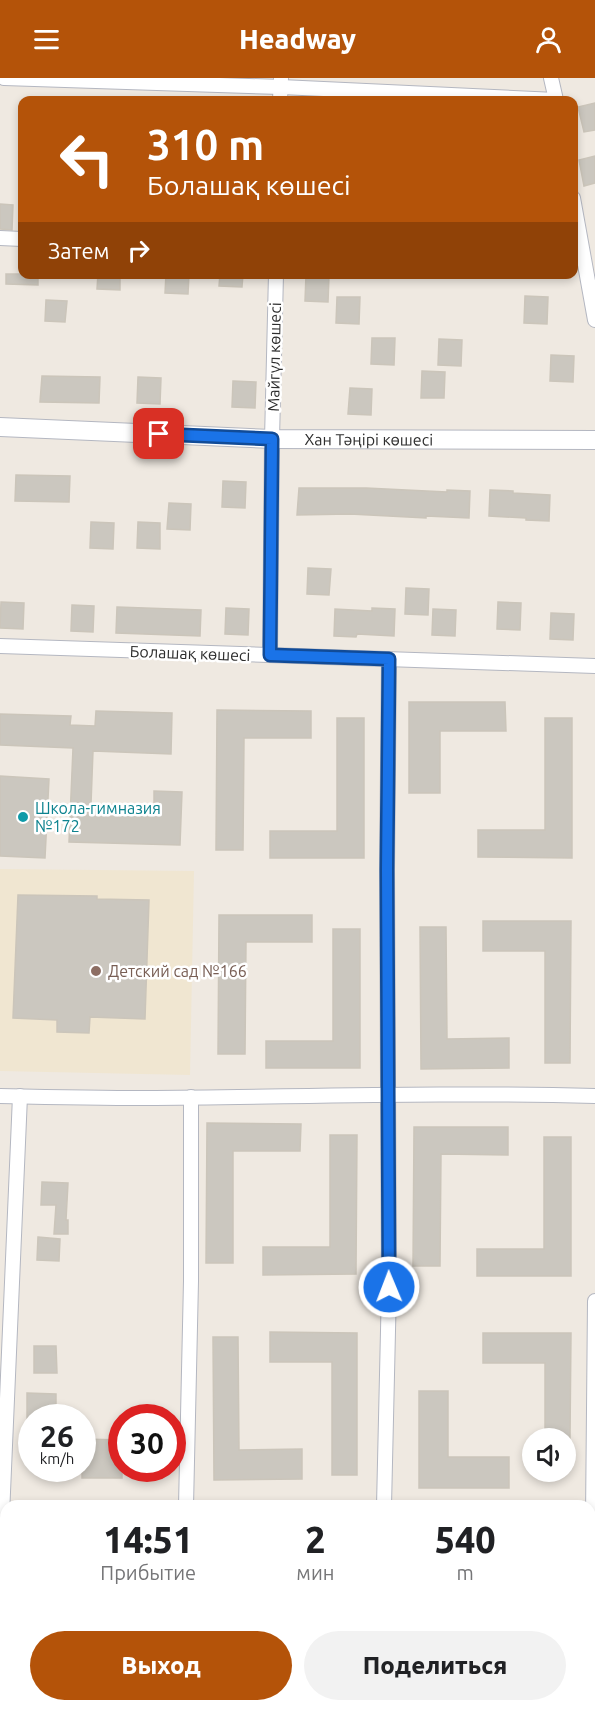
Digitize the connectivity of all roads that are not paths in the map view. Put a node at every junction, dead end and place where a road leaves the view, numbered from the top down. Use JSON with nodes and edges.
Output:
{"nodes":[{"id":1,"x":4,"y":78,"type":"edge"},
{"id":2,"x":551,"y":78,"type":"edge"},
{"id":3,"x":281,"y":88,"type":"edge"},
{"id":4,"x":464,"y":96,"type":"edge"},
{"id":5,"x":555,"y":96,"type":"edge"},
{"id":6,"x":0,"y":238,"type":"edge"},
{"id":7,"x":18,"y":239,"type":"edge"},
{"id":8,"x":579,"y":266,"type":"edge"},
{"id":9,"x":276,"y":279,"type":"edge"},
{"id":10,"x":595,"y":320,"type":"edge"},
{"id":11,"x":0,"y":427,"type":"edge"},
{"id":12,"x":272,"y":439,"type":"junction"},
{"id":13,"x":595,"y":440,"type":"edge"},
{"id":14,"x":0,"y":646,"type":"edge"},
{"id":15,"x":270,"y":655,"type":"junction"},
{"id":16,"x":389,"y":659,"type":"junction"},
{"id":17,"x":595,"y":666,"type":"edge"},
{"id":18,"x":389,"y":1094,"type":"junction"},
{"id":19,"x":0,"y":1096,"type":"edge"},
{"id":20,"x":20,"y":1096,"type":"junction"},
{"id":21,"x":595,"y":1096,"type":"edge"},
{"id":22,"x":191,"y":1097,"type":"junction"},
{"id":23,"x":595,"y":1301,"type":"edge"},
{"id":24,"x":1,"y":1500,"type":"edge"},
{"id":25,"x":186,"y":1500,"type":"edge"},
{"id":26,"x":384,"y":1500,"type":"edge"},
{"id":27,"x":592,"y":1500,"type":"edge"}],
"edges":[{"from":1,"to":3,"type":"street"},
{"from":2,"to":5,"type":"street"},
{"from":3,"to":4,"type":"street"},
{"from":6,"to":7,"type":"street"},
{"from":8,"to":10,"type":"street"},
{"from":9,"to":12,"type":"street","name":"Майгүл көшесі"},
{"from":11,"to":12,"type":"street","name":"Хан Тәңірі көшесі"},
{"from":12,"to":13,"type":"street","name":"Хан Тәңірі көшесі"},
{"from":12,"to":15,"type":"street","name":"Майгүл көшесі"},
{"from":14,"to":15,"type":"street","name":"Болашақ көшесі"},
{"from":15,"to":16,"type":"street","name":"Болашақ көшесі"},
{"from":16,"to":17,"type":"street","name":"Болашақ көшесі"},
{"from":16,"to":18,"type":"street"},
{"from":18,"to":21,"type":"street"},
{"from":18,"to":22,"type":"street"},
{"from":18,"to":26,"type":"street"},
{"from":19,"to":20,"type":"street"},
{"from":20,"to":22,"type":"street"},
{"from":20,"to":24,"type":"street"},
{"from":22,"to":25,"type":"street"},
{"from":23,"to":27,"type":"street"}]}
